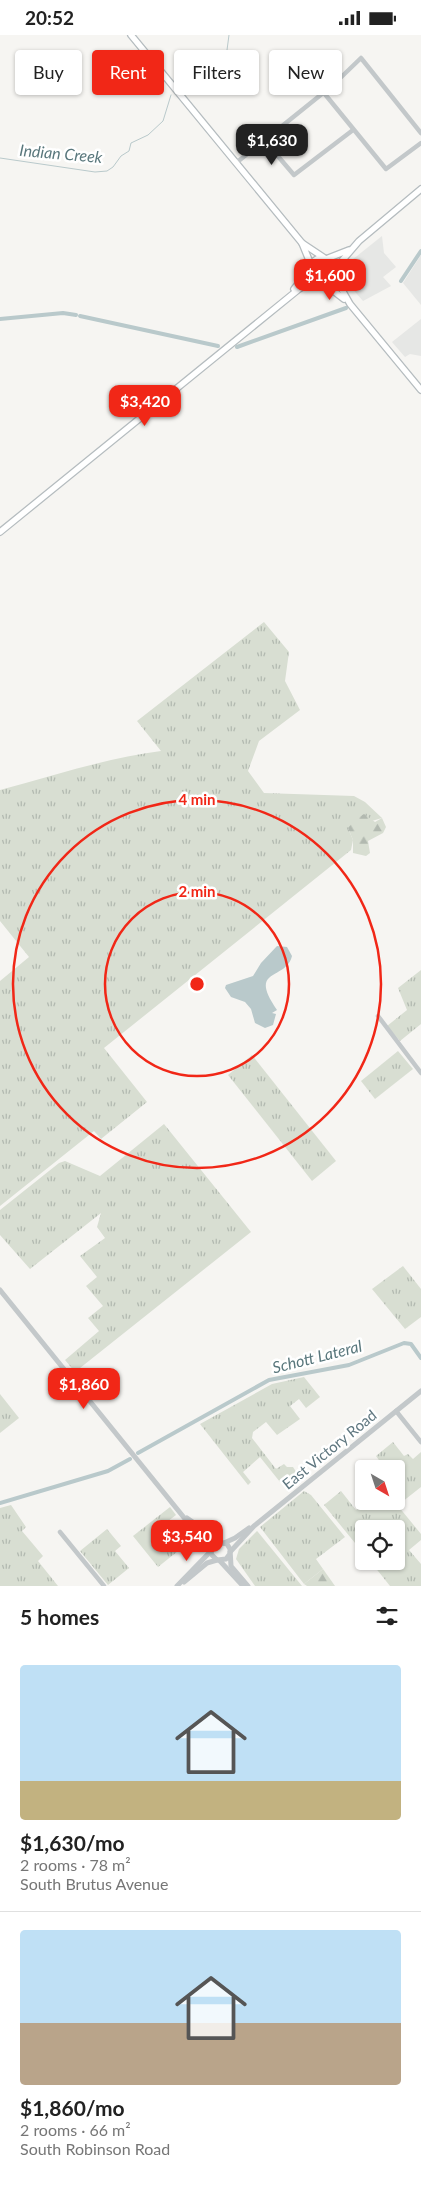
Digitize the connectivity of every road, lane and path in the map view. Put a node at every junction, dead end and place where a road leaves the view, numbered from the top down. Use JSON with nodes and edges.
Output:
{"nodes":[{"id":1,"x":131,"y":35,"type":"edge"},
{"id":2,"x":342,"y":76,"type":"edge"},
{"id":3,"x":322,"y":95,"type":"edge"},
{"id":4,"x":326,"y":95,"type":"edge"},
{"id":5,"x":353,"y":130,"type":"junction"},
{"id":6,"x":421,"y":133,"type":"edge"},
{"id":7,"x":265,"y":141,"type":"junction"},
{"id":8,"x":421,"y":143,"type":"edge"},
{"id":9,"x":236,"y":163,"type":"junction"},
{"id":10,"x":421,"y":189,"type":"edge"},
{"id":11,"x":302,"y":243,"type":"junction"},
{"id":12,"x":351,"y":249,"type":"junction"},
{"id":13,"x":325,"y":258,"type":"junction"},
{"id":14,"x":310,"y":267,"type":"junction"},
{"id":15,"x":333,"y":272,"type":"junction"},
{"id":16,"x":321,"y":281,"type":"junction"},
{"id":17,"x":350,"y":304,"type":"junction"},
{"id":18,"x":277,"y":307,"type":"junction"},
{"id":19,"x":421,"y":390,"type":"edge"},
{"id":20,"x":0,"y":532,"type":"edge"},
{"id":21,"x":378,"y":1016,"type":"dead end"},
{"id":22,"x":421,"y":1073,"type":"edge"},
{"id":23,"x":0,"y":1290,"type":"edge"},
{"id":24,"x":421,"y":1391,"type":"edge"},
{"id":25,"x":396,"y":1411,"type":"junction"},
{"id":26,"x":421,"y":1442,"type":"edge"},
{"id":27,"x":184,"y":1516,"type":"junction"},
{"id":28,"x":254,"y":1525,"type":"junction"},
{"id":29,"x":60,"y":1532,"type":"dead end"},
{"id":30,"x":223,"y":1542,"type":"junction"},
{"id":31,"x":212,"y":1549,"type":"junction"},
{"id":32,"x":230,"y":1553,"type":"junction"},
{"id":33,"x":218,"y":1561,"type":"junction"},
{"id":34,"x":104,"y":1586,"type":"edge"},
{"id":35,"x":177,"y":1586,"type":"edge"},
{"id":36,"x":243,"y":1586,"type":"edge"},
{"id":37,"x":248,"y":1586,"type":"edge"}],
"edges":[{"from":1,"to":9,"type":"main road"},
{"from":2,"to":6,"type":"street"},
{"from":3,"to":7,"type":"street"},
{"from":4,"to":5,"type":"street"},
{"from":5,"to":7,"type":"street"},
{"from":5,"to":8,"type":"street"},
{"from":7,"to":9,"type":"street"},
{"from":9,"to":11,"type":"main road"},
{"from":10,"to":12,"type":"main road"},
{"from":11,"to":13,"type":"main road"},
{"from":11,"to":14,"type":"main road"},
{"from":12,"to":13,"type":"main road"},
{"from":12,"to":15,"type":"main road"},
{"from":13,"to":14,"type":"main road"},
{"from":13,"to":15,"type":"main road"},
{"from":14,"to":16,"type":"main road"},
{"from":14,"to":18,"type":"main road"},
{"from":15,"to":16,"type":"main road"},
{"from":15,"to":17,"type":"main road"},
{"from":16,"to":17,"type":"main road"},
{"from":16,"to":18,"type":"main road"},
{"from":17,"to":19,"type":"main road"},
{"from":18,"to":20,"type":"main road"},
{"from":21,"to":22,"type":"street"},
{"from":23,"to":27,"type":"street"},
{"from":24,"to":25,"type":"street","name":"East Victory Road"},
{"from":25,"to":26,"type":"street"},
{"from":25,"to":28,"type":"street","name":"East Victory Road"},
{"from":27,"to":30,"type":"street"},
{"from":27,"to":31,"type":"street"},
{"from":28,"to":30,"type":"street","name":"East Victory Road"},
{"from":28,"to":32,"type":"street","name":"East Victory Road"},
{"from":29,"to":34,"type":"street"},
{"from":30,"to":31,"type":"street"},
{"from":30,"to":32,"type":"street"},
{"from":31,"to":33,"type":"street"},
{"from":31,"to":35,"type":"street"},
{"from":32,"to":33,"type":"street"},
{"from":32,"to":37,"type":"street"},
{"from":33,"to":35,"type":"street"},
{"from":33,"to":36,"type":"street"}]}
